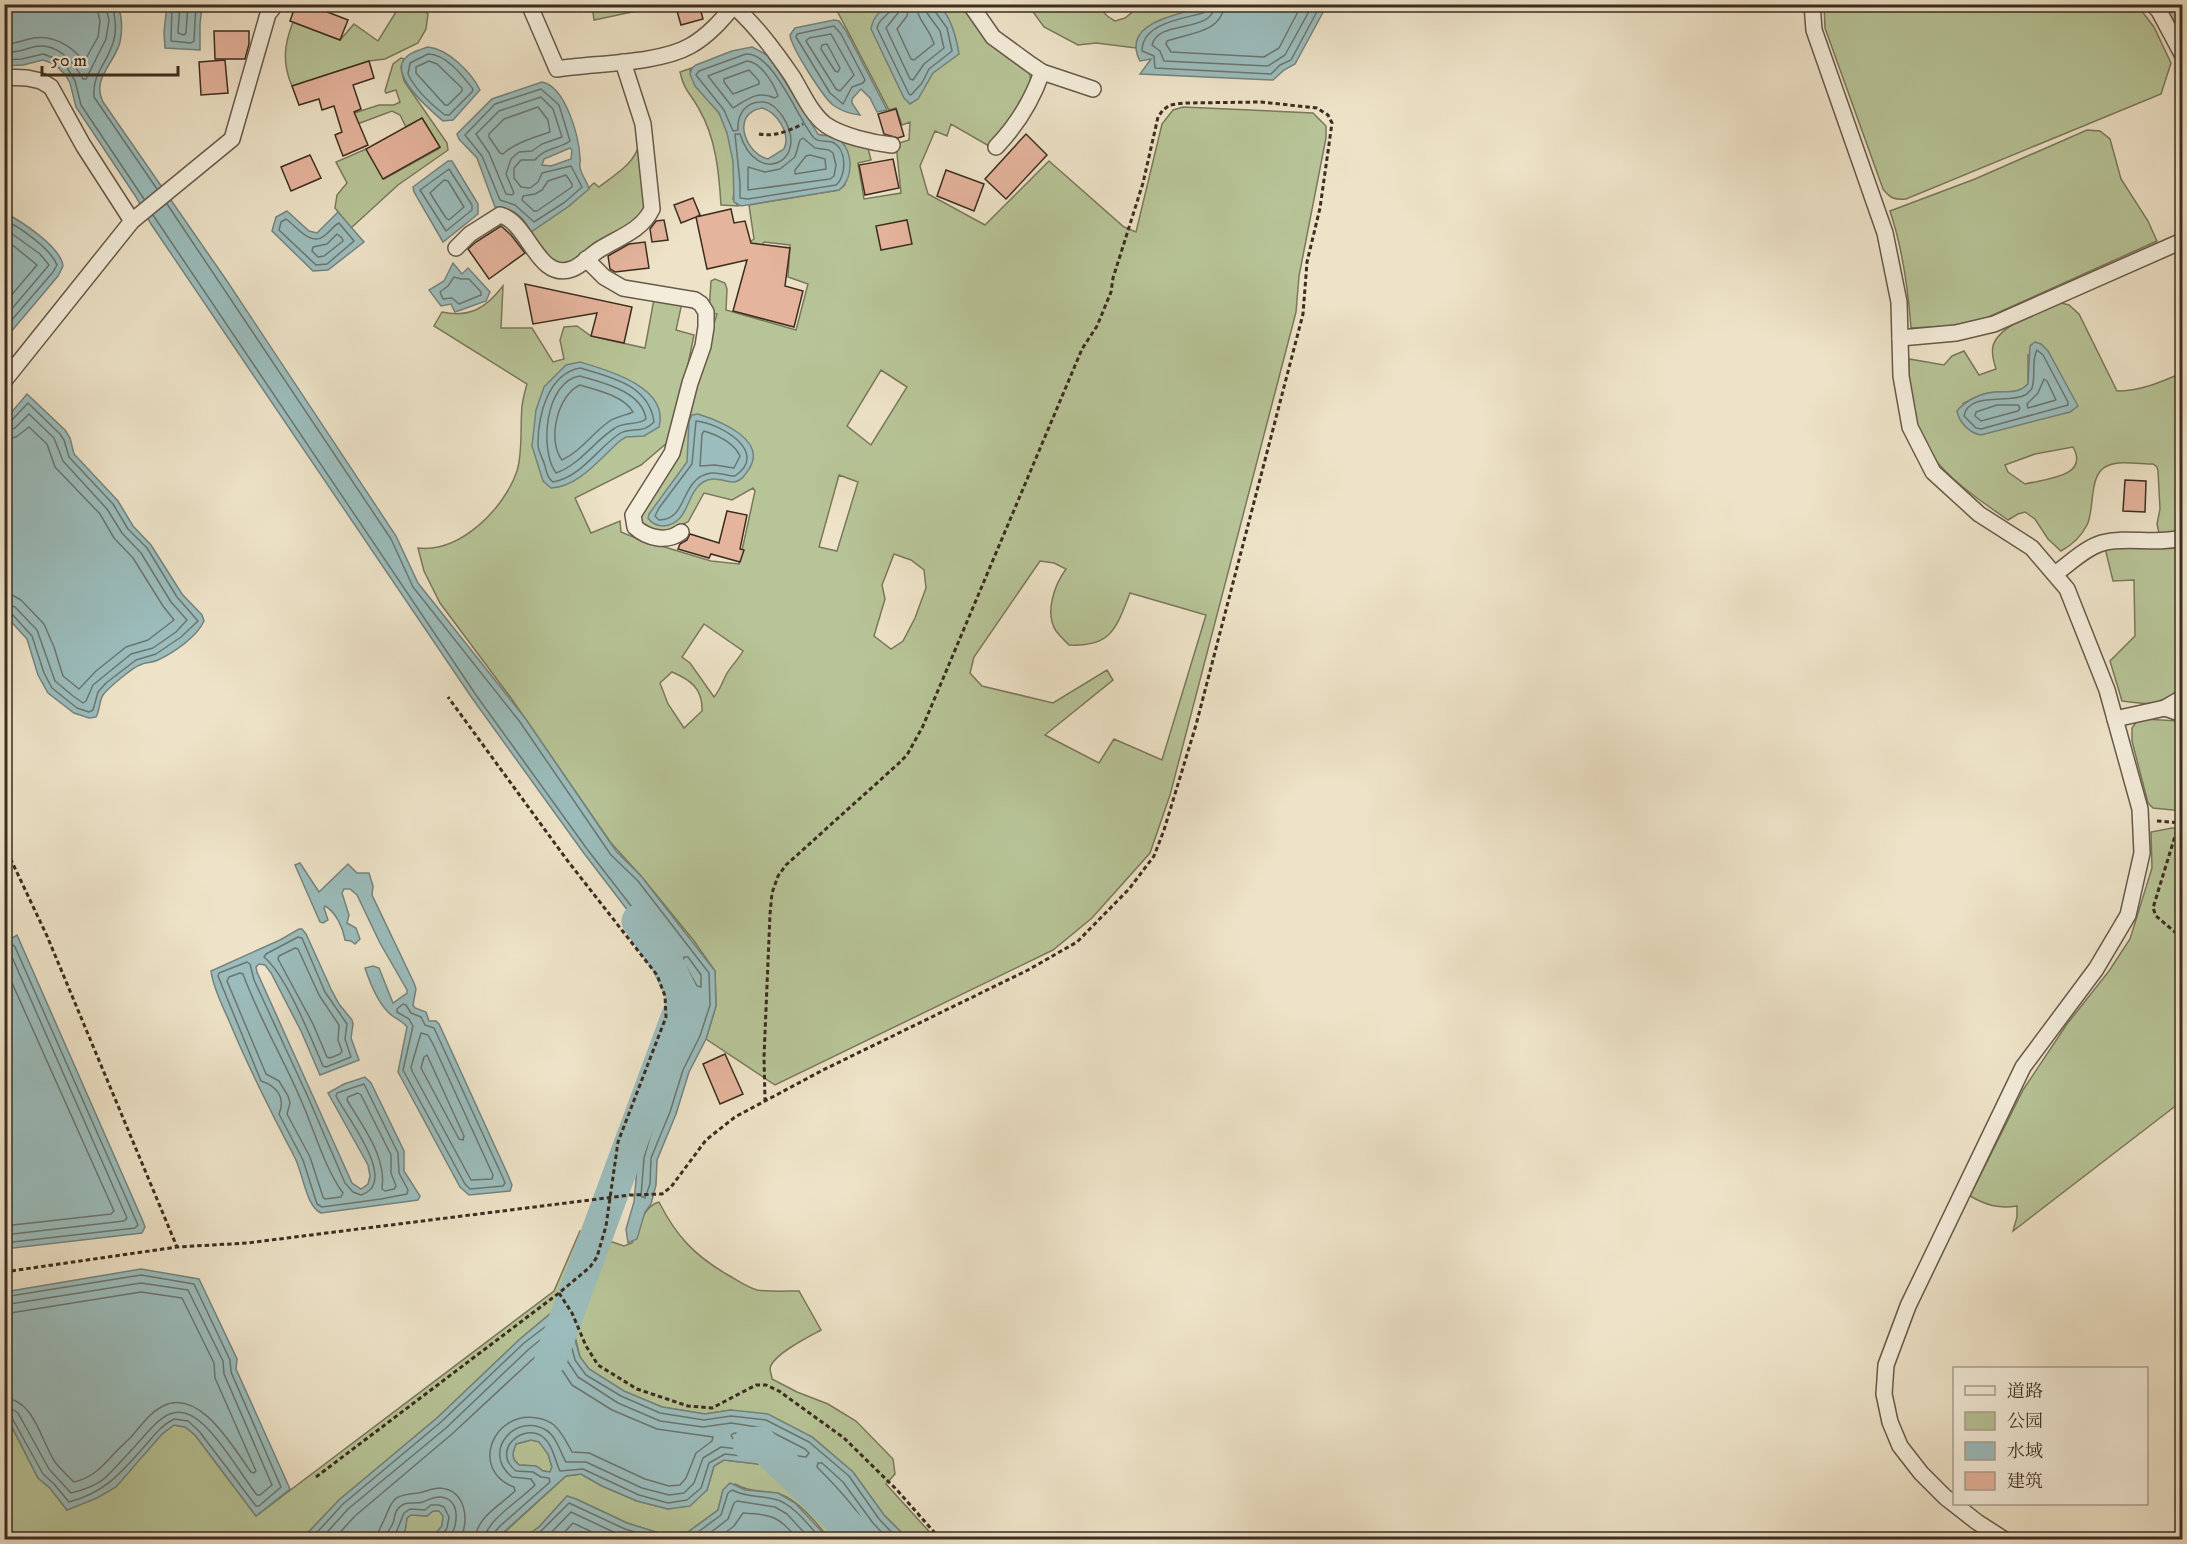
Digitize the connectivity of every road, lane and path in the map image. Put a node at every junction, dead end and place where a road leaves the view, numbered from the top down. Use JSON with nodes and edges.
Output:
{"nodes":[{"id":1,"x":276,"y":4,"type":"edge"},
{"id":2,"x":529,"y":4,"type":"edge"},
{"id":3,"x":970,"y":4,"type":"edge"},
{"id":4,"x":1812,"y":4,"type":"edge"},
{"id":5,"x":2153,"y":4,"type":"edge"},
{"id":6,"x":734,"y":5,"type":"edge"},
{"id":7,"x":2182,"y":54,"type":"edge"},
{"id":8,"x":623,"y":62,"type":"junction"},
{"id":9,"x":1042,"y":72,"type":"junction"},
{"id":10,"x":4,"y":77,"type":"edge"},
{"id":11,"x":1093,"y":89,"type":"dead end"},
{"id":12,"x":816,"y":115,"type":"junction"},
{"id":13,"x":759,"y":134,"type":"dead end"},
{"id":14,"x":892,"y":146,"type":"dead end"},
{"id":15,"x":996,"y":147,"type":"dead end"},
{"id":16,"x":132,"y":221,"type":"junction"},
{"id":17,"x":2182,"y":241,"type":"edge"},
{"id":18,"x":456,"y":249,"type":"dead end"},
{"id":19,"x":586,"y":260,"type":"junction"},
{"id":20,"x":1900,"y":338,"type":"junction"},
{"id":21,"x":4,"y":381,"type":"edge"},
{"id":22,"x":681,"y":532,"type":"dead end"},
{"id":23,"x":2182,"y":538,"type":"edge"},
{"id":24,"x":2055,"y":574,"type":"junction"},
{"id":25,"x":448,"y":696,"type":"dead end"},
{"id":26,"x":2182,"y":698,"type":"edge"},
{"id":27,"x":2165,"y":708,"type":"junction"},
{"id":28,"x":2182,"y":714,"type":"edge"},
{"id":29,"x":2115,"y":719,"type":"junction"},
{"id":30,"x":2141,"y":823,"type":"junction"},
{"id":31,"x":2181,"y":823,"type":"edge"},
{"id":32,"x":4,"y":845,"type":"edge"},
{"id":33,"x":2182,"y":938,"type":"edge"},
{"id":34,"x":765,"y":1100,"type":"junction"},
{"id":35,"x":610,"y":1198,"type":"junction"},
{"id":36,"x":177,"y":1247,"type":"junction"},
{"id":37,"x":4,"y":1272,"type":"edge"},
{"id":38,"x":559,"y":1293,"type":"junction"},
{"id":39,"x":316,"y":1477,"type":"dead end"},
{"id":40,"x":1953,"y":1503,"type":"edge"},
{"id":41,"x":1955,"y":1505,"type":"edge"},
{"id":42,"x":942,"y":1539,"type":"edge"},
{"id":43,"x":2005,"y":1539,"type":"edge"}],
"edges":[{"from":1,"to":16,"type":"street"},
{"from":2,"to":8,"type":"street"},
{"from":3,"to":9,"type":"street"},
{"from":4,"to":20,"type":"street"},
{"from":5,"to":7,"type":"street"},
{"from":6,"to":8,"type":"street"},
{"from":6,"to":12,"type":"street"},
{"from":8,"to":19,"type":"street"},
{"from":9,"to":11,"type":"street"},
{"from":9,"to":15,"type":"street"},
{"from":10,"to":16,"type":"street"},
{"from":12,"to":13,"type":"path"},
{"from":12,"to":14,"type":"street"},
{"from":16,"to":21,"type":"street"},
{"from":17,"to":20,"type":"street"},
{"from":18,"to":19,"type":"street"},
{"from":19,"to":22,"type":"street"},
{"from":20,"to":24,"type":"street"},
{"from":23,"to":24,"type":"street"},
{"from":24,"to":29,"type":"street"},
{"from":25,"to":35,"type":"path"},
{"from":26,"to":27,"type":"street"},
{"from":27,"to":28,"type":"street"},
{"from":27,"to":29,"type":"street"},
{"from":29,"to":30,"type":"street"},
{"from":30,"to":31,"type":"path"},
{"from":30,"to":40,"type":"street"},
{"from":31,"to":33,"type":"path"},
{"from":32,"to":36,"type":"path"},
{"from":34,"to":34,"type":"path"},
{"from":34,"to":35,"type":"path"},
{"from":35,"to":36,"type":"path"},
{"from":35,"to":38,"type":"path"},
{"from":36,"to":37,"type":"path"},
{"from":38,"to":39,"type":"path"},
{"from":38,"to":42,"type":"path"},
{"from":41,"to":43,"type":"street"}]}
